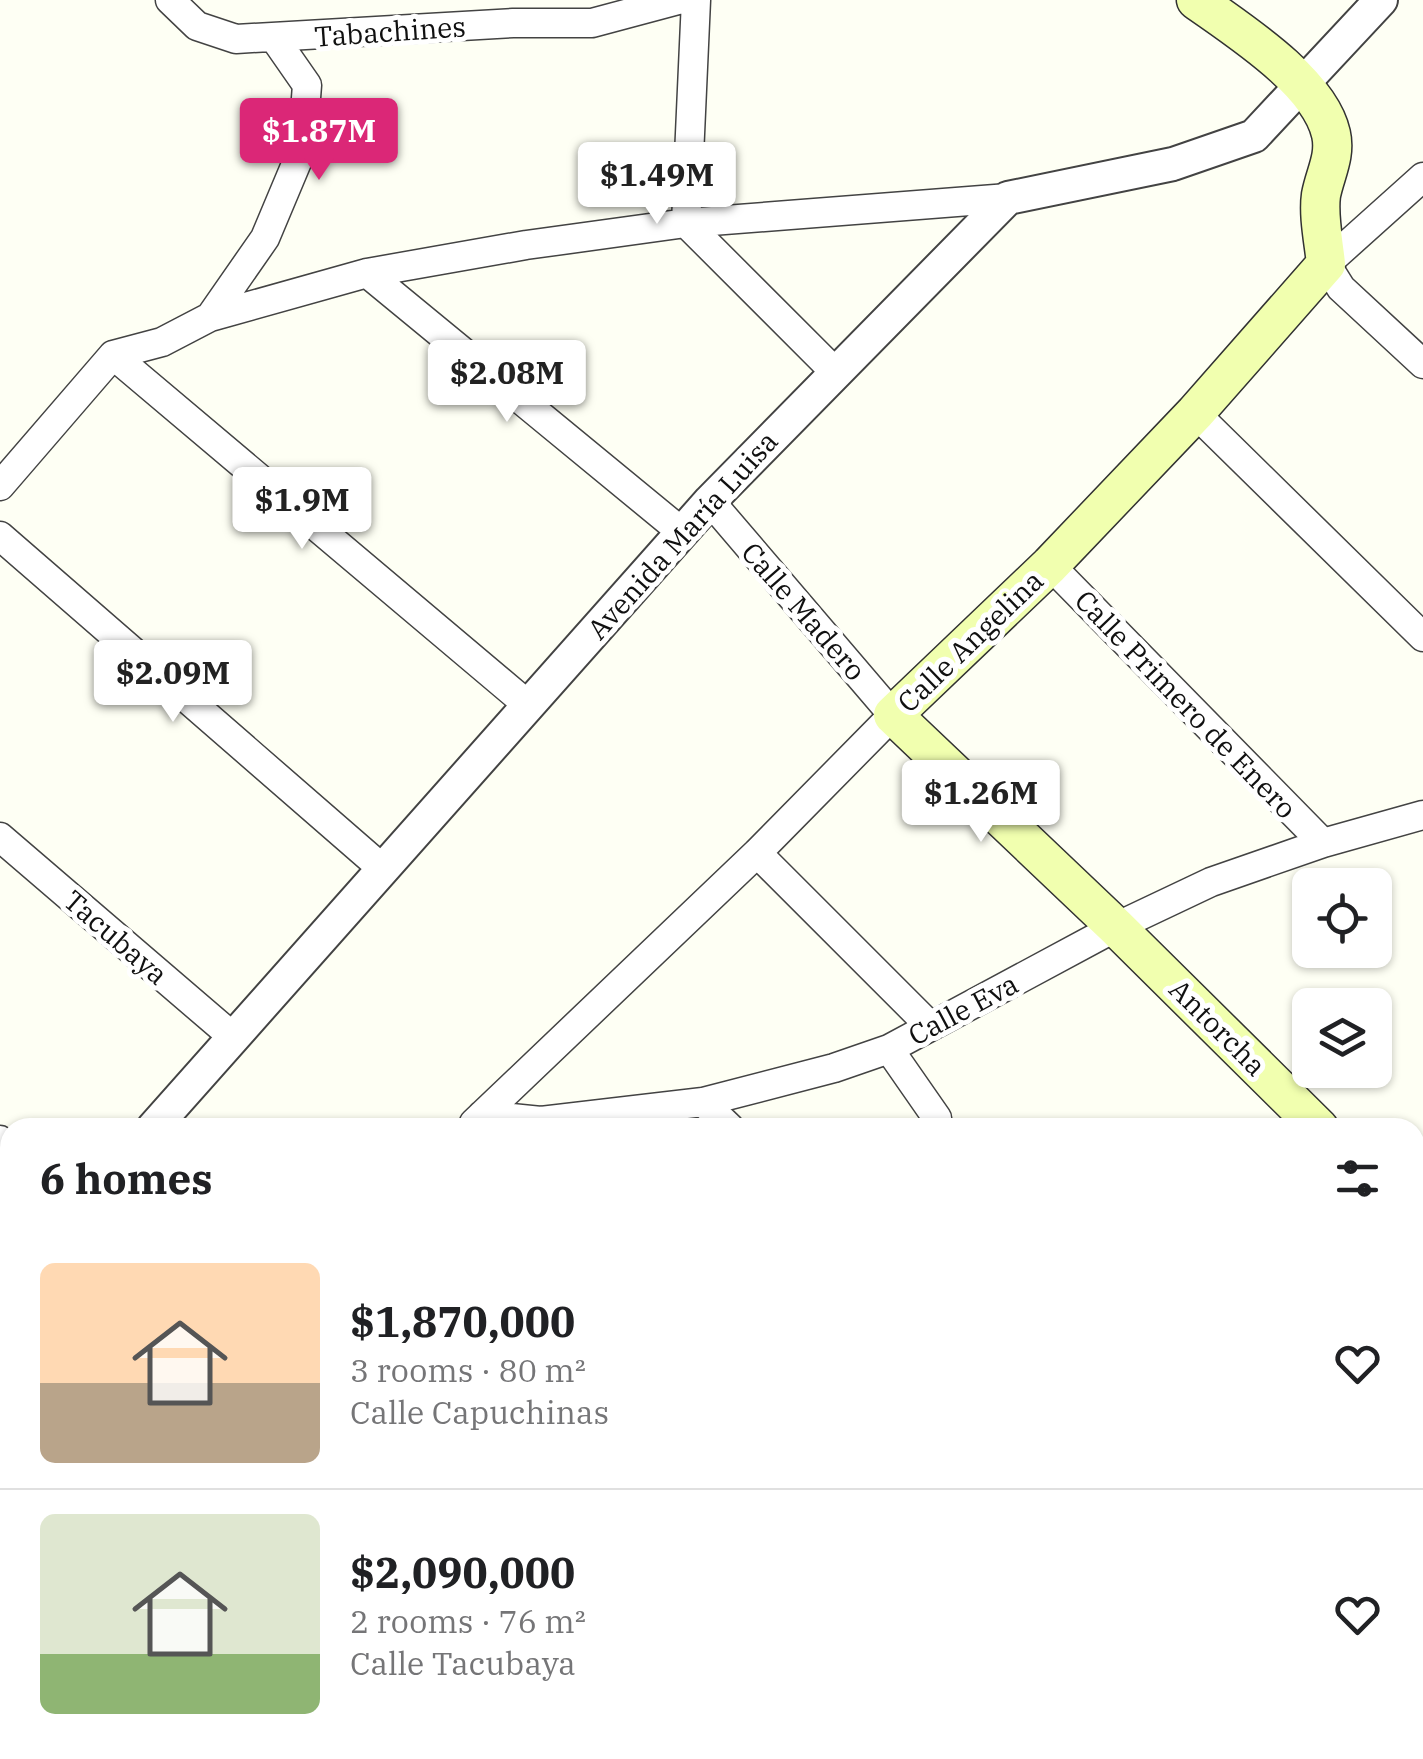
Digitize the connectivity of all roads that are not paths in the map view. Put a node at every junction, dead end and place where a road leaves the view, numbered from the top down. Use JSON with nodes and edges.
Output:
{"nodes":[{"id":1,"x":170,"y":0,"type":"edge"},
{"id":2,"x":490,"y":0,"type":"edge"},
{"id":3,"x":678,"y":0,"type":"edge"},
{"id":4,"x":696,"y":0,"type":"edge"},
{"id":5,"x":1196,"y":0,"type":"edge"},
{"id":6,"x":1381,"y":0,"type":"edge"},
{"id":7,"x":513,"y":23,"type":"junction"},
{"id":8,"x":274,"y":39,"type":"junction"},
{"id":9,"x":1304,"y":85,"type":"junction"},
{"id":10,"x":1423,"y":176,"type":"edge"},
{"id":11,"x":1008,"y":198,"type":"junction"},
{"id":12,"x":686,"y":224,"type":"junction"},
{"id":13,"x":1326,"y":264,"type":"junction"},
{"id":14,"x":367,"y":274,"type":"junction"},
{"id":15,"x":210,"y":317,"type":"junction"},
{"id":16,"x":113,"y":354,"type":"junction"},
{"id":17,"x":1423,"y":364,"type":"edge"},
{"id":18,"x":834,"y":372,"type":"junction"},
{"id":19,"x":1195,"y":414,"type":"junction"},
{"id":20,"x":0,"y":486,"type":"edge"},
{"id":21,"x":710,"y":501,"type":"junction"},
{"id":22,"x":683,"y":533,"type":"junction"},
{"id":23,"x":0,"y":536,"type":"edge"},
{"id":24,"x":1050,"y":564,"type":"junction"},
{"id":25,"x":1423,"y":637,"type":"edge"},
{"id":26,"x":528,"y":704,"type":"junction"},
{"id":27,"x":892,"y":714,"type":"junction"},
{"id":28,"x":1423,"y":815,"type":"edge"},
{"id":29,"x":0,"y":837,"type":"edge"},
{"id":30,"x":1323,"y":843,"type":"junction"},
{"id":31,"x":756,"y":853,"type":"junction"},
{"id":32,"x":384,"y":870,"type":"junction"},
{"id":33,"x":1116,"y":928,"type":"junction"},
{"id":34,"x":930,"y":1025,"type":"junction"},
{"id":35,"x":233,"y":1038,"type":"junction"},
{"id":36,"x":890,"y":1049,"type":"junction"},
{"id":37,"x":703,"y":1102,"type":"junction"},
{"id":38,"x":162,"y":1118,"type":"edge"},
{"id":39,"x":478,"y":1118,"type":"edge"},
{"id":40,"x":585,"y":1118,"type":"edge"},
{"id":41,"x":720,"y":1118,"type":"edge"},
{"id":42,"x":938,"y":1118,"type":"dead end"},
{"id":43,"x":1310,"y":1118,"type":"edge"}],
"edges":[{"from":1,"to":8,"type":"street","name":"Tabachines"},
{"from":2,"to":7,"type":"street"},
{"from":3,"to":7,"type":"street","name":"Tabachines"},
{"from":4,"to":12,"type":"street"},
{"from":5,"to":9,"type":"main road"},
{"from":6,"to":9,"type":"street"},
{"from":7,"to":8,"type":"street","name":"Tabachines"},
{"from":8,"to":15,"type":"street"},
{"from":9,"to":11,"type":"street"},
{"from":9,"to":13,"type":"main road"},
{"from":10,"to":13,"type":"street"},
{"from":11,"to":12,"type":"street"},
{"from":11,"to":18,"type":"street","name":"Avenida María Luisa"},
{"from":12,"to":14,"type":"street"},
{"from":12,"to":18,"type":"street"},
{"from":13,"to":17,"type":"street"},
{"from":13,"to":19,"type":"main road","name":"Calle Angelina"},
{"from":14,"to":15,"type":"street"},
{"from":14,"to":22,"type":"street"},
{"from":15,"to":16,"type":"street"},
{"from":16,"to":20,"type":"street"},
{"from":16,"to":26,"type":"street"},
{"from":18,"to":21,"type":"street","name":"Avenida María Luisa"},
{"from":19,"to":24,"type":"main road","name":"Calle Angelina"},
{"from":19,"to":25,"type":"street"},
{"from":21,"to":22,"type":"street","name":"Avenida María Luisa"},
{"from":21,"to":27,"type":"street","name":"Calle Madero"},
{"from":22,"to":26,"type":"street","name":"Avenida María Luisa"},
{"from":23,"to":32,"type":"street"},
{"from":24,"to":27,"type":"main road","name":"Calle Angelina"},
{"from":24,"to":30,"type":"street","name":"Calle Primero de Enero"},
{"from":26,"to":32,"type":"street","name":"Avenida María Luisa"},
{"from":27,"to":31,"type":"street","name":"Calle Angelina"},
{"from":27,"to":33,"type":"main road","name":"Calle Madero"},
{"from":28,"to":30,"type":"street","name":"Calle Eva"},
{"from":29,"to":35,"type":"street","name":"Tacubaya"},
{"from":30,"to":33,"type":"street","name":"Calle Eva"},
{"from":31,"to":34,"type":"street"},
{"from":31,"to":39,"type":"street","name":"Calle Angelina"},
{"from":32,"to":35,"type":"street","name":"Avenida María Luisa"},
{"from":33,"to":34,"type":"street","name":"Calle Eva"},
{"from":33,"to":43,"type":"main road","name":"Antorcha"},
{"from":34,"to":36,"type":"street","name":"Calle Eva"},
{"from":35,"to":38,"type":"street","name":"Avenida María Luisa"},
{"from":36,"to":37,"type":"street","name":"Calle Eva"},
{"from":36,"to":42,"type":"street"},
{"from":37,"to":40,"type":"street","name":"Calle Eva"},
{"from":37,"to":41,"type":"street"}]}
